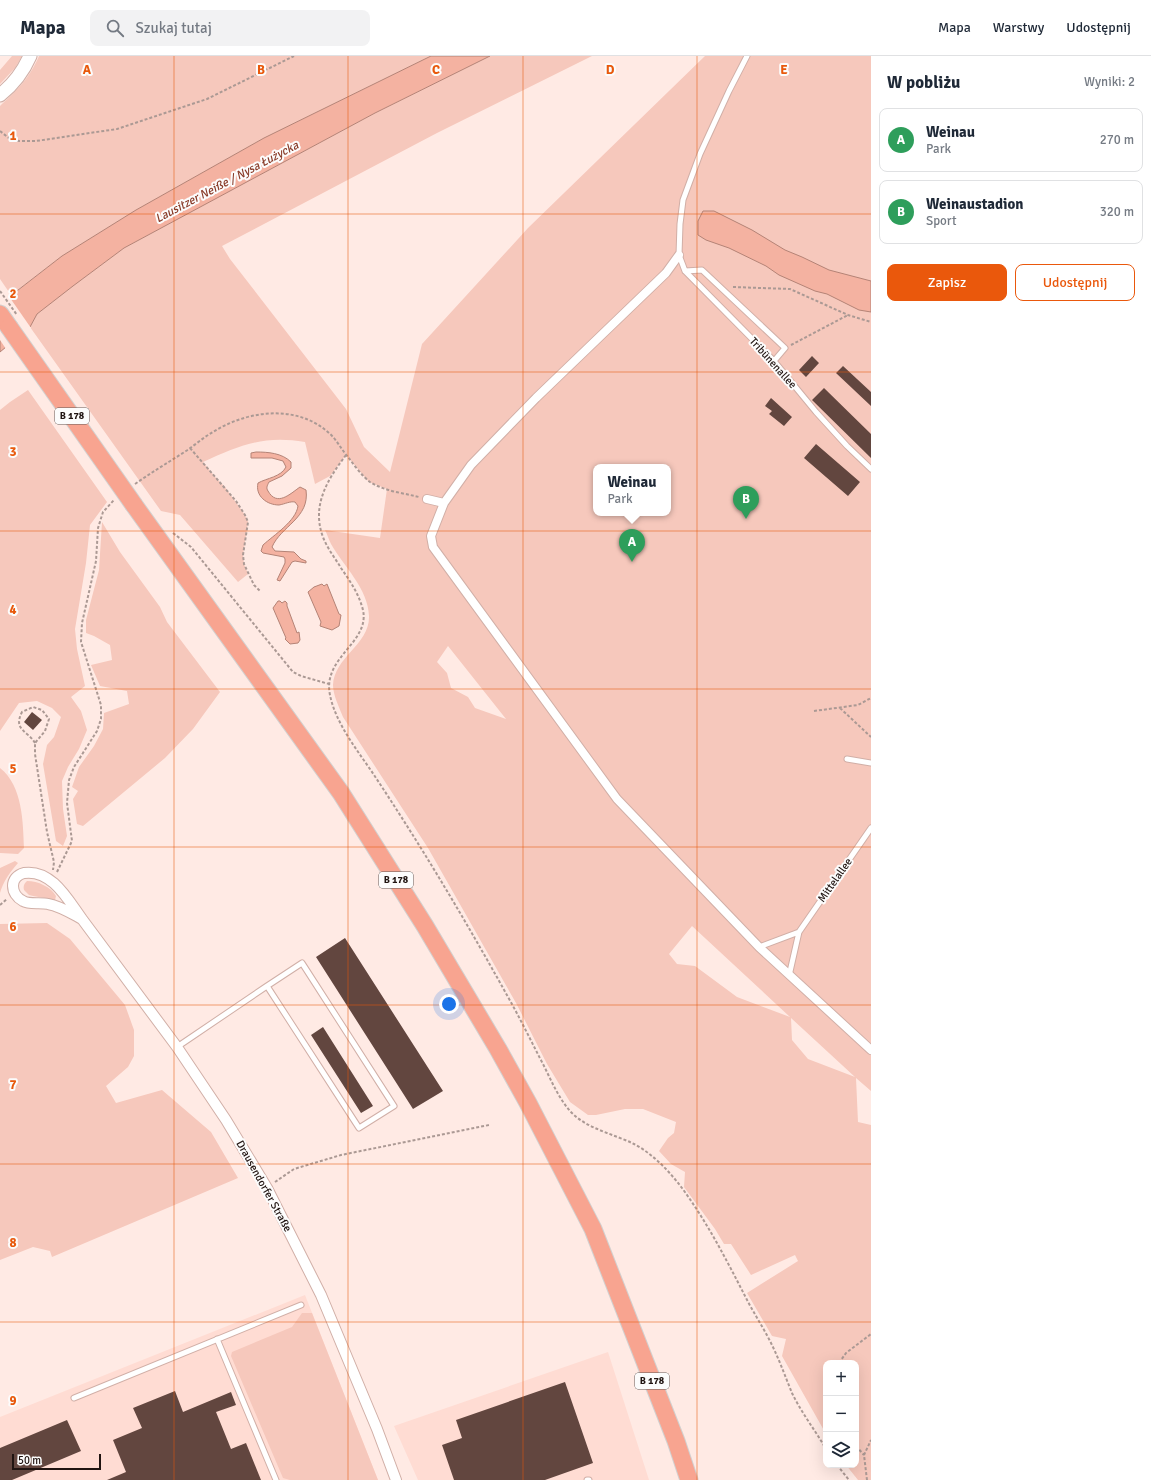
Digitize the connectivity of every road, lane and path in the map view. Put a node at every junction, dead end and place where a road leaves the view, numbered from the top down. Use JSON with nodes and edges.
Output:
{"nodes":[{"id":1,"x":30,"y":56,"type":"edge"},
{"id":2,"x":294,"y":56,"type":"edge"},
{"id":3,"x":747,"y":56,"type":"edge"},
{"id":4,"x":0,"y":95,"type":"edge"},
{"id":5,"x":0,"y":131,"type":"edge"},
{"id":6,"x":679,"y":255,"type":"junction"},
{"id":7,"x":685,"y":271,"type":"junction"},
{"id":8,"x":721,"y":287,"type":"junction"},
{"id":9,"x":848,"y":315,"type":"junction"},
{"id":10,"x":4,"y":320,"type":"edge"},
{"id":11,"x":871,"y":322,"type":"edge"},
{"id":12,"x":785,"y":348,"type":"junction"},
{"id":13,"x":774,"y":361,"type":"junction"},
{"id":14,"x":190,"y":448,"type":"junction"},
{"id":15,"x":346,"y":455,"type":"junction"},
{"id":16,"x":871,"y":469,"type":"edge"},
{"id":17,"x":141,"y":480,"type":"dead end"},
{"id":18,"x":118,"y":496,"type":"dead end"},
{"id":19,"x":427,"y":499,"type":"joint"},
{"id":20,"x":444,"y":503,"type":"junction"},
{"id":21,"x":168,"y":529,"type":"dead end"},
{"id":22,"x":260,"y":591,"type":"dead end"},
{"id":23,"x":329,"y":684,"type":"junction"},
{"id":24,"x":871,"y":698,"type":"edge"},
{"id":25,"x":840,"y":708,"type":"junction"},
{"id":26,"x":814,"y":711,"type":"dead end"},
{"id":27,"x":871,"y":737,"type":"edge"},
{"id":28,"x":35,"y":743,"type":"junction"},
{"id":29,"x":847,"y":759,"type":"dead end"},
{"id":30,"x":871,"y":763,"type":"edge"},
{"id":31,"x":871,"y":828,"type":"edge"},
{"id":32,"x":52,"y":881,"type":"junction"},
{"id":33,"x":82,"y":919,"type":"junction"},
{"id":34,"x":799,"y":932,"type":"junction"},
{"id":35,"x":759,"y":947,"type":"junction"},
{"id":36,"x":789,"y":976,"type":"junction"},
{"id":37,"x":267,"y":986,"type":"junction"},
{"id":38,"x":177,"y":1047,"type":"junction"},
{"id":39,"x":871,"y":1050,"type":"edge"},
{"id":40,"x":489,"y":1125,"type":"dead end"},
{"id":41,"x":267,"y":1188,"type":"junction"},
{"id":42,"x":301,"y":1305,"type":"dead end"},
{"id":43,"x":871,"y":1334,"type":"edge"},
{"id":44,"x":217,"y":1339,"type":"junction"},
{"id":45,"x":841,"y":1360,"type":"edge"},
{"id":46,"x":74,"y":1398,"type":"dead end"},
{"id":47,"x":871,"y":1440,"type":"edge"},
{"id":48,"x":823,"y":1444,"type":"edge"},
{"id":49,"x":859,"y":1450,"type":"edge"},
{"id":50,"x":864,"y":1456,"type":"junction"},
{"id":51,"x":839,"y":1468,"type":"edge"},
{"id":52,"x":276,"y":1480,"type":"edge"},
{"id":53,"x":396,"y":1480,"type":"edge"},
{"id":54,"x":689,"y":1480,"type":"edge"},
{"id":55,"x":849,"y":1480,"type":"edge"},
{"id":56,"x":867,"y":1480,"type":"edge"}],
"edges":[{"from":1,"to":4,"type":"street"},
{"from":2,"to":5,"type":"path"},
{"from":3,"to":6,"type":"lane"},
{"from":6,"to":7,"type":"lane","name":"Tribünenallee"},
{"from":6,"to":20,"type":"street"},
{"from":7,"to":8,"type":"lane"},
{"from":7,"to":13,"type":"lane","name":"Tribünenallee"},
{"from":8,"to":9,"type":"path"},
{"from":8,"to":12,"type":"lane"},
{"from":9,"to":11,"type":"path"},
{"from":9,"to":12,"type":"path"},
{"from":10,"to":54,"type":"highway","number":"B 178","bridge":true},
{"from":12,"to":13,"type":"lane"},
{"from":13,"to":16,"type":"lane","name":"Tribünenallee"},
{"from":14,"to":15,"type":"path"},
{"from":14,"to":17,"type":"path"},
{"from":14,"to":22,"type":"path"},
{"from":15,"to":19,"type":"path"},
{"from":15,"to":23,"type":"path"},
{"from":18,"to":32,"type":"path"},
{"from":19,"to":20,"type":"street"},
{"from":20,"to":35,"type":"street"},
{"from":21,"to":23,"type":"path"},
{"from":23,"to":48,"type":"path"},
{"from":24,"to":25,"type":"path"},
{"from":25,"to":26,"type":"path"},
{"from":25,"to":27,"type":"path"},
{"from":28,"to":28,"type":"path"},
{"from":28,"to":32,"type":"path"},
{"from":29,"to":30,"type":"lane"},
{"from":31,"to":34,"type":"lane","name":"Mittelallee"},
{"from":32,"to":33,"type":"street","name":"Drausendorfer Straße"},
{"from":32,"to":33,"type":"street","name":"Drausendorfer Straße"},
{"from":33,"to":38,"type":"street","name":"Drausendorfer Straße"},
{"from":34,"to":35,"type":"lane"},
{"from":34,"to":36,"type":"lane","name":"Mittelallee"},
{"from":35,"to":36,"type":"street"},
{"from":36,"to":39,"type":"street"},
{"from":37,"to":37,"type":"lane"},
{"from":37,"to":38,"type":"lane"},
{"from":38,"to":41,"type":"street","name":"Drausendorfer Straße"},
{"from":40,"to":41,"type":"path"},
{"from":41,"to":53,"type":"street","name":"Drausendorfer Straße"},
{"from":42,"to":44,"type":"lane"},
{"from":43,"to":45,"type":"path"},
{"from":44,"to":46,"type":"lane"},
{"from":44,"to":52,"type":"lane"},
{"from":47,"to":50,"type":"path"},
{"from":49,"to":50,"type":"path"},
{"from":50,"to":56,"type":"path"},
{"from":51,"to":55,"type":"path"}]}
